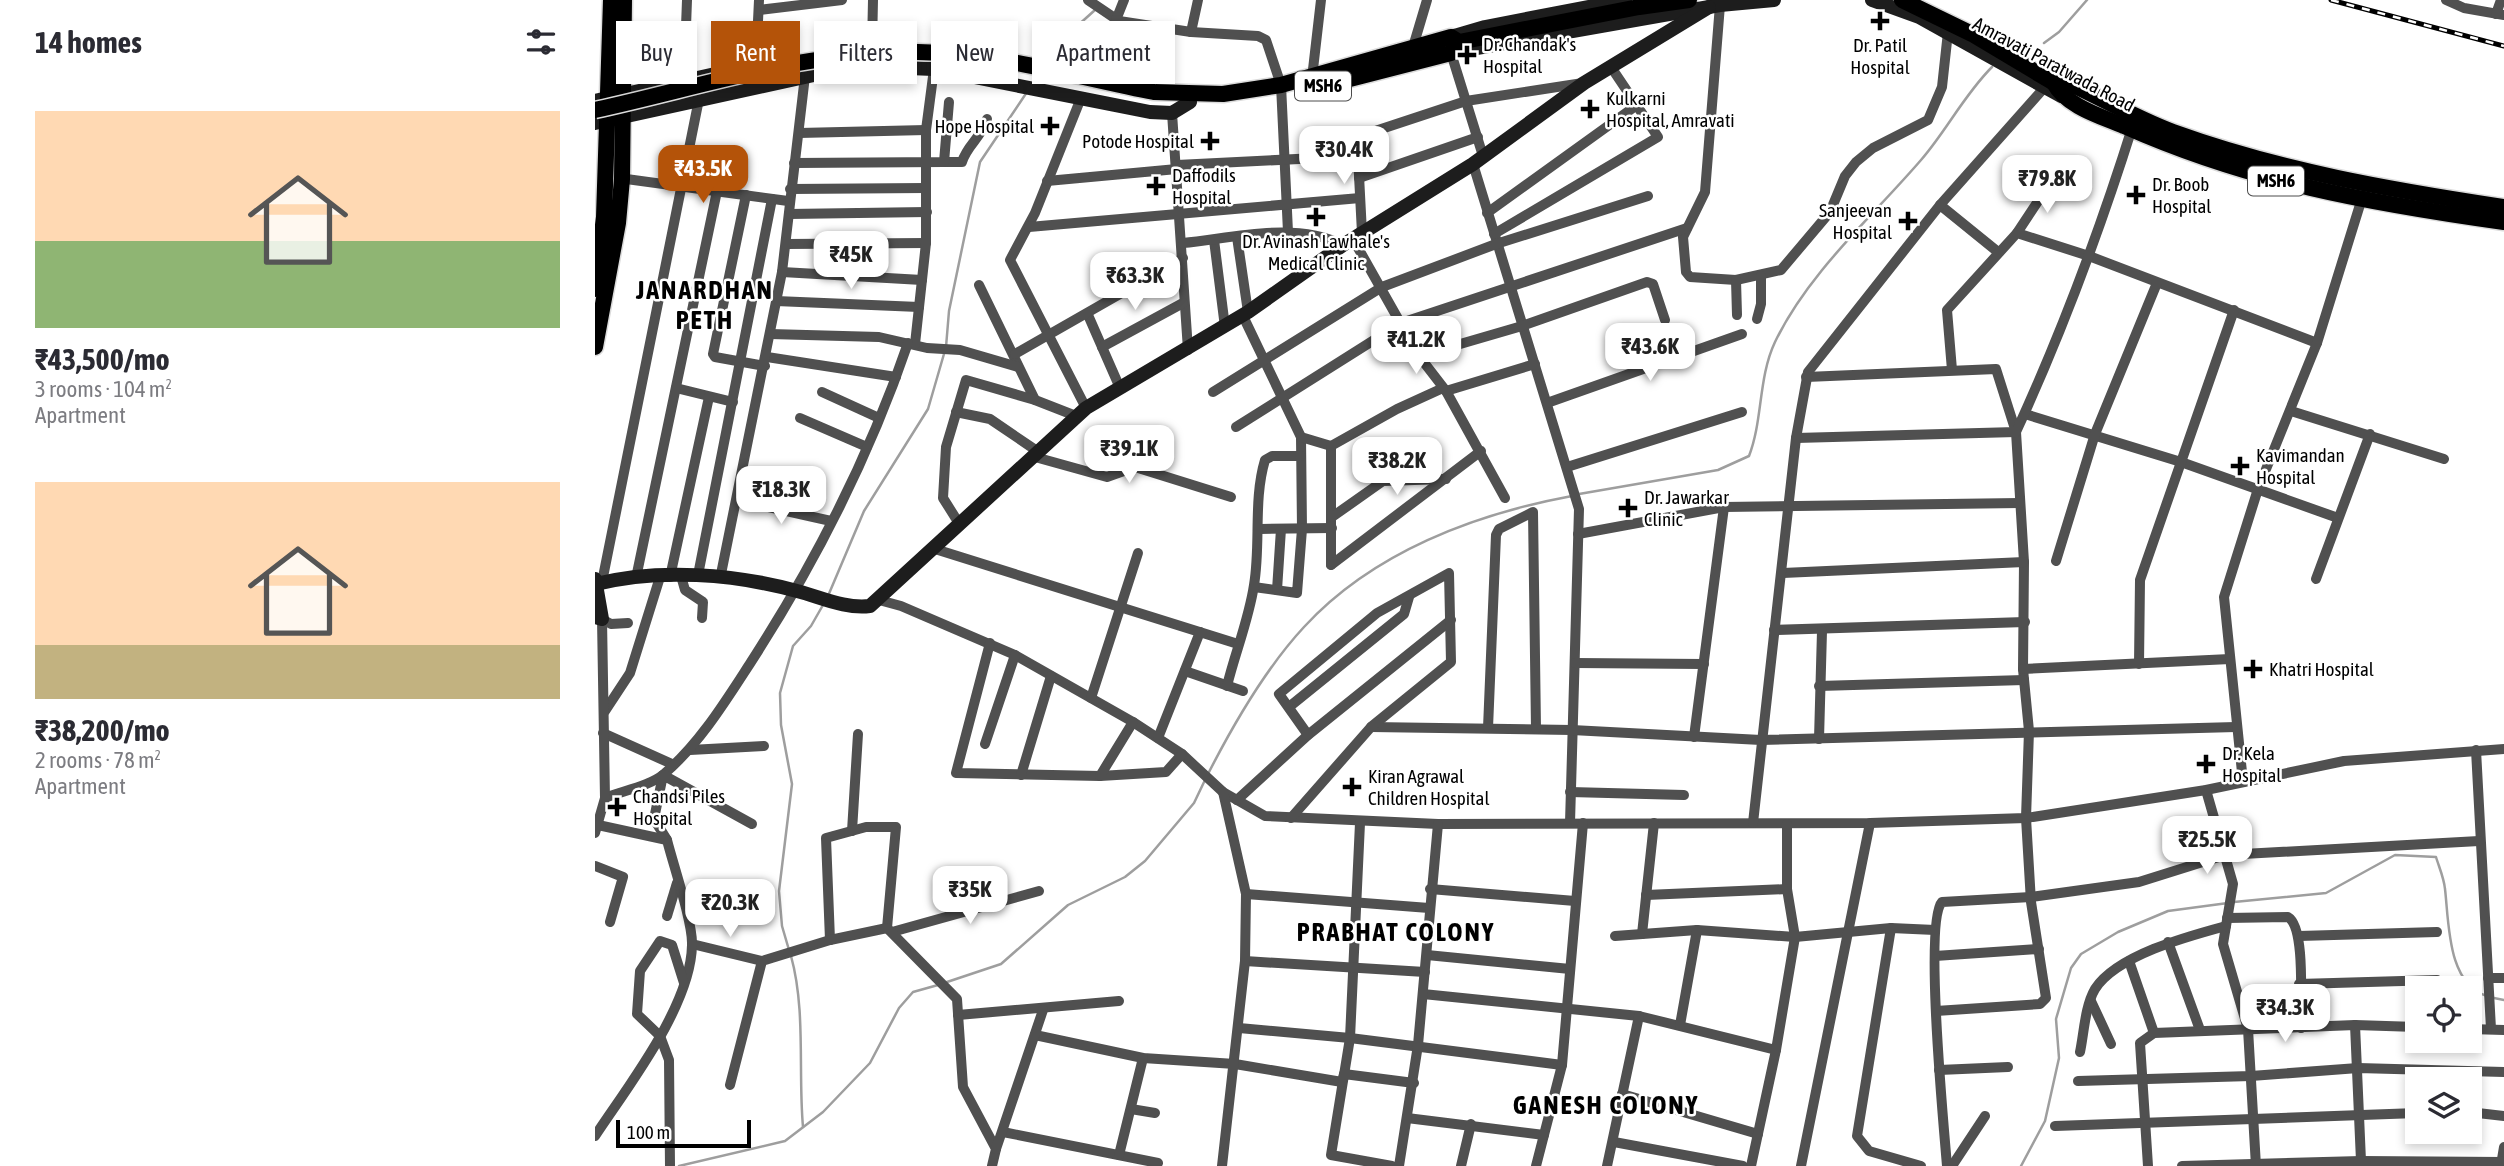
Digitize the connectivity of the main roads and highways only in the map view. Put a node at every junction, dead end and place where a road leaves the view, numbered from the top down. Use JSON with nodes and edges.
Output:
{"nodes":[{"id":1,"x":611,"y":0,"type":"edge"},
{"id":2,"x":624,"y":0,"type":"edge"},
{"id":3,"x":1625,"y":0,"type":"edge"},
{"id":4,"x":1689,"y":0,"type":"edge"},
{"id":5,"x":1775,"y":0,"type":"edge"},
{"id":6,"x":1872,"y":0,"type":"edge"},
{"id":7,"x":1902,"y":0,"type":"edge"},
{"id":8,"x":1919,"y":0,"type":"edge"},
{"id":9,"x":1610,"y":1,"type":"edge"},
{"id":10,"x":1714,"y":6,"type":"junction"},
{"id":11,"x":617,"y":21,"type":"edge"},
{"id":12,"x":617,"y":21,"type":"edge"},
{"id":13,"x":616,"y":28,"type":"edge"},
{"id":14,"x":1454,"y":46,"type":"junction"},
{"id":15,"x":2055,"y":86,"type":"junction"},
{"id":16,"x":1281,"y":91,"type":"junction"},
{"id":17,"x":1190,"y":98,"type":"junction"},
{"id":18,"x":602,"y":110,"type":"edge"},
{"id":19,"x":624,"y":117,"type":"junction"},
{"id":20,"x":2363,"y":193,"type":"junction"},
{"id":21,"x":2504,"y":207,"type":"edge"},
{"id":22,"x":2504,"y":222,"type":"edge"},
{"id":23,"x":595,"y":289,"type":"edge"},
{"id":24,"x":595,"y":347,"type":"edge"},
{"id":25,"x":598,"y":581,"type":"edge"},
{"id":26,"x":598,"y":618,"type":"edge"}],
"edges":[{"from":1,"to":11,"type":"main road"},
{"from":2,"to":12,"type":"main road"},
{"from":3,"to":9,"type":"main road","number":"MSH6"},
{"from":4,"to":14,"type":"main road","number":"MSH6"},
{"from":5,"to":10,"type":"main road","number":"MSH6"},
{"from":6,"to":15,"type":"main road","name":"Amravati Paratwada Road","number":"MSH6"},
{"from":7,"to":15,"type":"main road","name":"Amravati Paratwada Road","number":"MSH6"},
{"from":8,"to":15,"type":"main road","number":"MSH6"},
{"from":9,"to":14,"type":"main road","number":"MSH6"},
{"from":10,"to":14,"type":"main road","number":"MSH6"},
{"from":10,"to":25,"type":"main road"},
{"from":13,"to":18,"type":"main road"},
{"from":14,"to":16,"type":"main road","number":"MSH6"},
{"from":14,"to":16,"type":"main road","number":"MSH6"},
{"from":15,"to":20,"type":"main road","name":"Amravati Paratwada Road","number":"MSH6"},
{"from":16,"to":17,"type":"main road","number":"MSH6"},
{"from":17,"to":18,"type":"main road","number":"MSH6"},
{"from":17,"to":18,"type":"main road"},
{"from":17,"to":19,"type":"main road"},
{"from":18,"to":19,"type":"main road"},
{"from":18,"to":23,"type":"main road"},
{"from":19,"to":24,"type":"main road"},
{"from":20,"to":21,"type":"main road","number":"MSH6"},
{"from":20,"to":22,"type":"main road","name":"Amravati Paratwada Road","number":"MSH6"},
{"from":25,"to":26,"type":"main road"}]}
